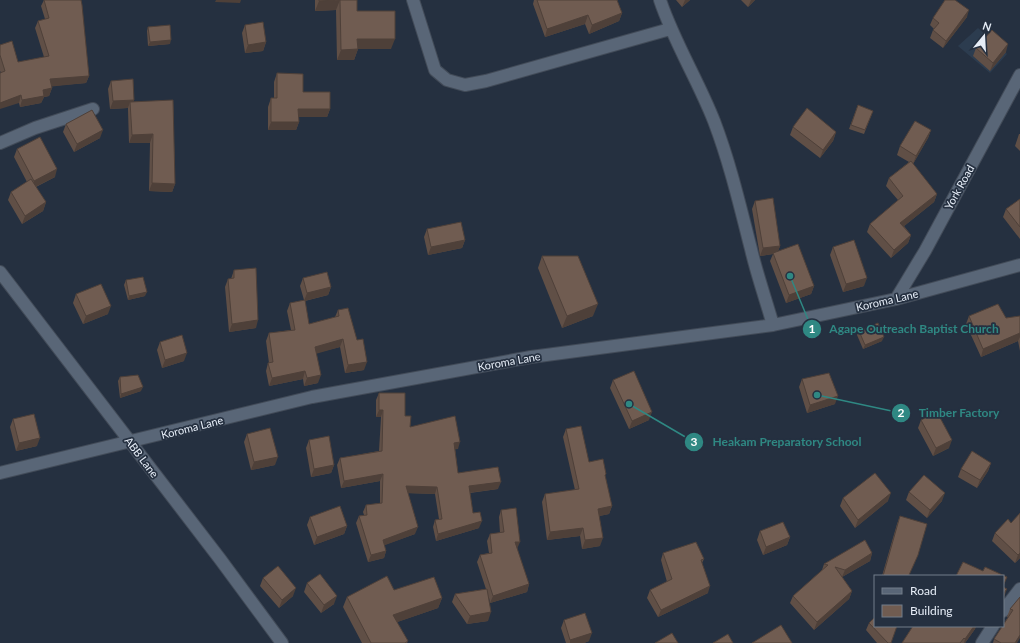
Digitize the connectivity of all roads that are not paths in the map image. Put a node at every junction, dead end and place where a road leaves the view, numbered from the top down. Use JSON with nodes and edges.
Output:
{"nodes":[{"id":1,"x":413,"y":0,"type":"edge"},
{"id":2,"x":660,"y":0,"type":"edge"},
{"id":3,"x":670,"y":29,"type":"junction"},
{"id":4,"x":1020,"y":75,"type":"edge"},
{"id":5,"x":93,"y":109,"type":"edge"},
{"id":6,"x":0,"y":143,"type":"edge"},
{"id":7,"x":1020,"y":265,"type":"edge"},
{"id":8,"x":0,"y":272,"type":"edge"},
{"id":9,"x":896,"y":299,"type":"junction"},
{"id":10,"x":773,"y":325,"type":"junction"},
{"id":11,"x":132,"y":442,"type":"junction"},
{"id":12,"x":0,"y":473,"type":"edge"},
{"id":13,"x":1020,"y":589,"type":"edge"},
{"id":14,"x":1004,"y":610,"type":"edge"},
{"id":15,"x":992,"y":627,"type":"edge"},
{"id":16,"x":282,"y":643,"type":"edge"},
{"id":17,"x":982,"y":643,"type":"edge"}],
"edges":[{"from":1,"to":3,"type":"street"},
{"from":2,"to":3,"type":"street"},
{"from":3,"to":10,"type":"street"},
{"from":4,"to":9,"type":"street","name":"York Road"},
{"from":5,"to":6,"type":"street"},
{"from":7,"to":9,"type":"street","name":"Koroma Lane"},
{"from":8,"to":11,"type":"street","name":"ABB Lane"},
{"from":9,"to":10,"type":"street","name":"Koroma Lane"},
{"from":10,"to":11,"type":"street","name":"Koroma Lane"},
{"from":11,"to":12,"type":"street","name":"Koroma Lane"},
{"from":11,"to":16,"type":"street","name":"ABB Lane"},
{"from":13,"to":14,"type":"street"},
{"from":15,"to":17,"type":"street"}]}
